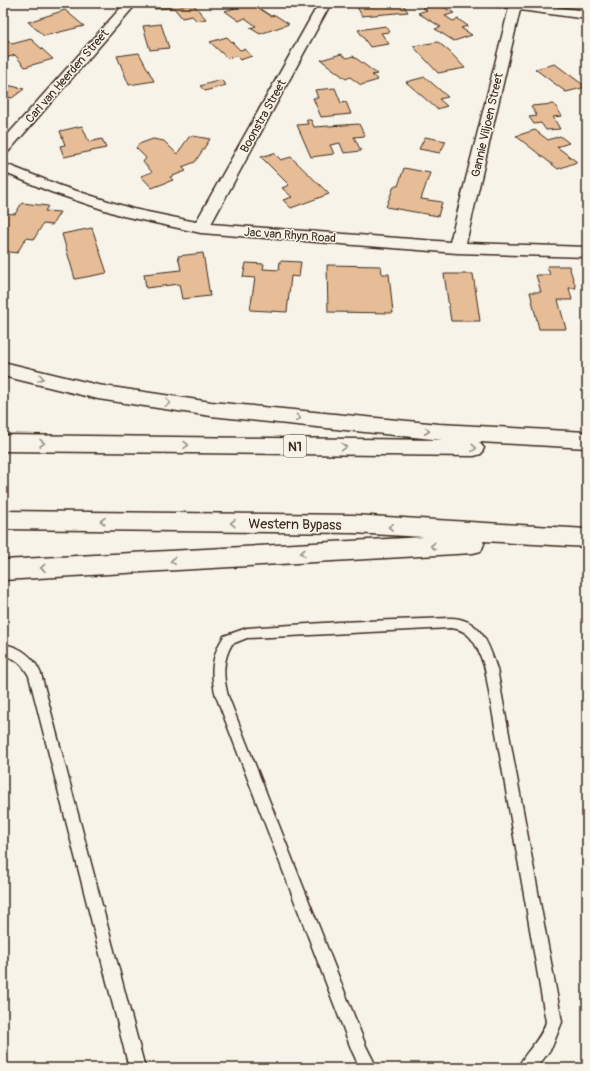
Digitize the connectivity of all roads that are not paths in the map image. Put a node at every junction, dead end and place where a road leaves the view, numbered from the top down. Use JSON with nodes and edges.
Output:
{"nodes":[{"id":1,"x":131,"y":3,"type":"edge"},
{"id":2,"x":325,"y":3,"type":"edge"},
{"id":3,"x":495,"y":3,"type":"edge"},
{"id":4,"x":516,"y":5,"type":"edge"},
{"id":5,"x":587,"y":16,"type":"edge"},
{"id":6,"x":3,"y":149,"type":"edge"},
{"id":7,"x":3,"y":167,"type":"edge"},
{"id":8,"x":200,"y":228,"type":"junction"},
{"id":9,"x":457,"y":248,"type":"junction"},
{"id":10,"x":587,"y":252,"type":"edge"},
{"id":11,"x":3,"y":369,"type":"edge"},
{"id":12,"x":587,"y":440,"type":"edge"},
{"id":13,"x":3,"y":443,"type":"edge"},
{"id":14,"x":587,"y":449,"type":"edge"},
{"id":15,"x":3,"y":520,"type":"edge"},
{"id":16,"x":578,"y":538,"type":"edge"},
{"id":17,"x":3,"y":570,"type":"edge"},
{"id":18,"x":3,"y":650,"type":"edge"},
{"id":19,"x":137,"y":1068,"type":"edge"},
{"id":20,"x":369,"y":1068,"type":"edge"},
{"id":21,"x":526,"y":1068,"type":"edge"}],
"edges":[{"from":1,"to":6,"type":"main road","name":"Carl van Heerden Street"},
{"from":2,"to":8,"type":"main road","name":"Boonstra Street"},
{"from":3,"to":4,"type":"main road"},
{"from":4,"to":5,"type":"main road"},
{"from":4,"to":9,"type":"main road","name":"Gannie Viljoen Street"},
{"from":7,"to":8,"type":"main road","name":"Jac van Rhyn Road"},
{"from":8,"to":9,"type":"main road","name":"Jac van Rhyn Road"},
{"from":9,"to":10,"type":"main road","name":"Jac van Rhyn Road"},
{"from":11,"to":12,"type":"main road","one_way":true},
{"from":13,"to":14,"type":"main road","number":"N1","one_way":true},
{"from":16,"to":15,"type":"main road","name":"Western Bypass","one_way":true},
{"from":16,"to":17,"type":"main road","one_way":true},
{"from":18,"to":19,"type":"lane"},
{"from":20,"to":21,"type":"lane"}]}
